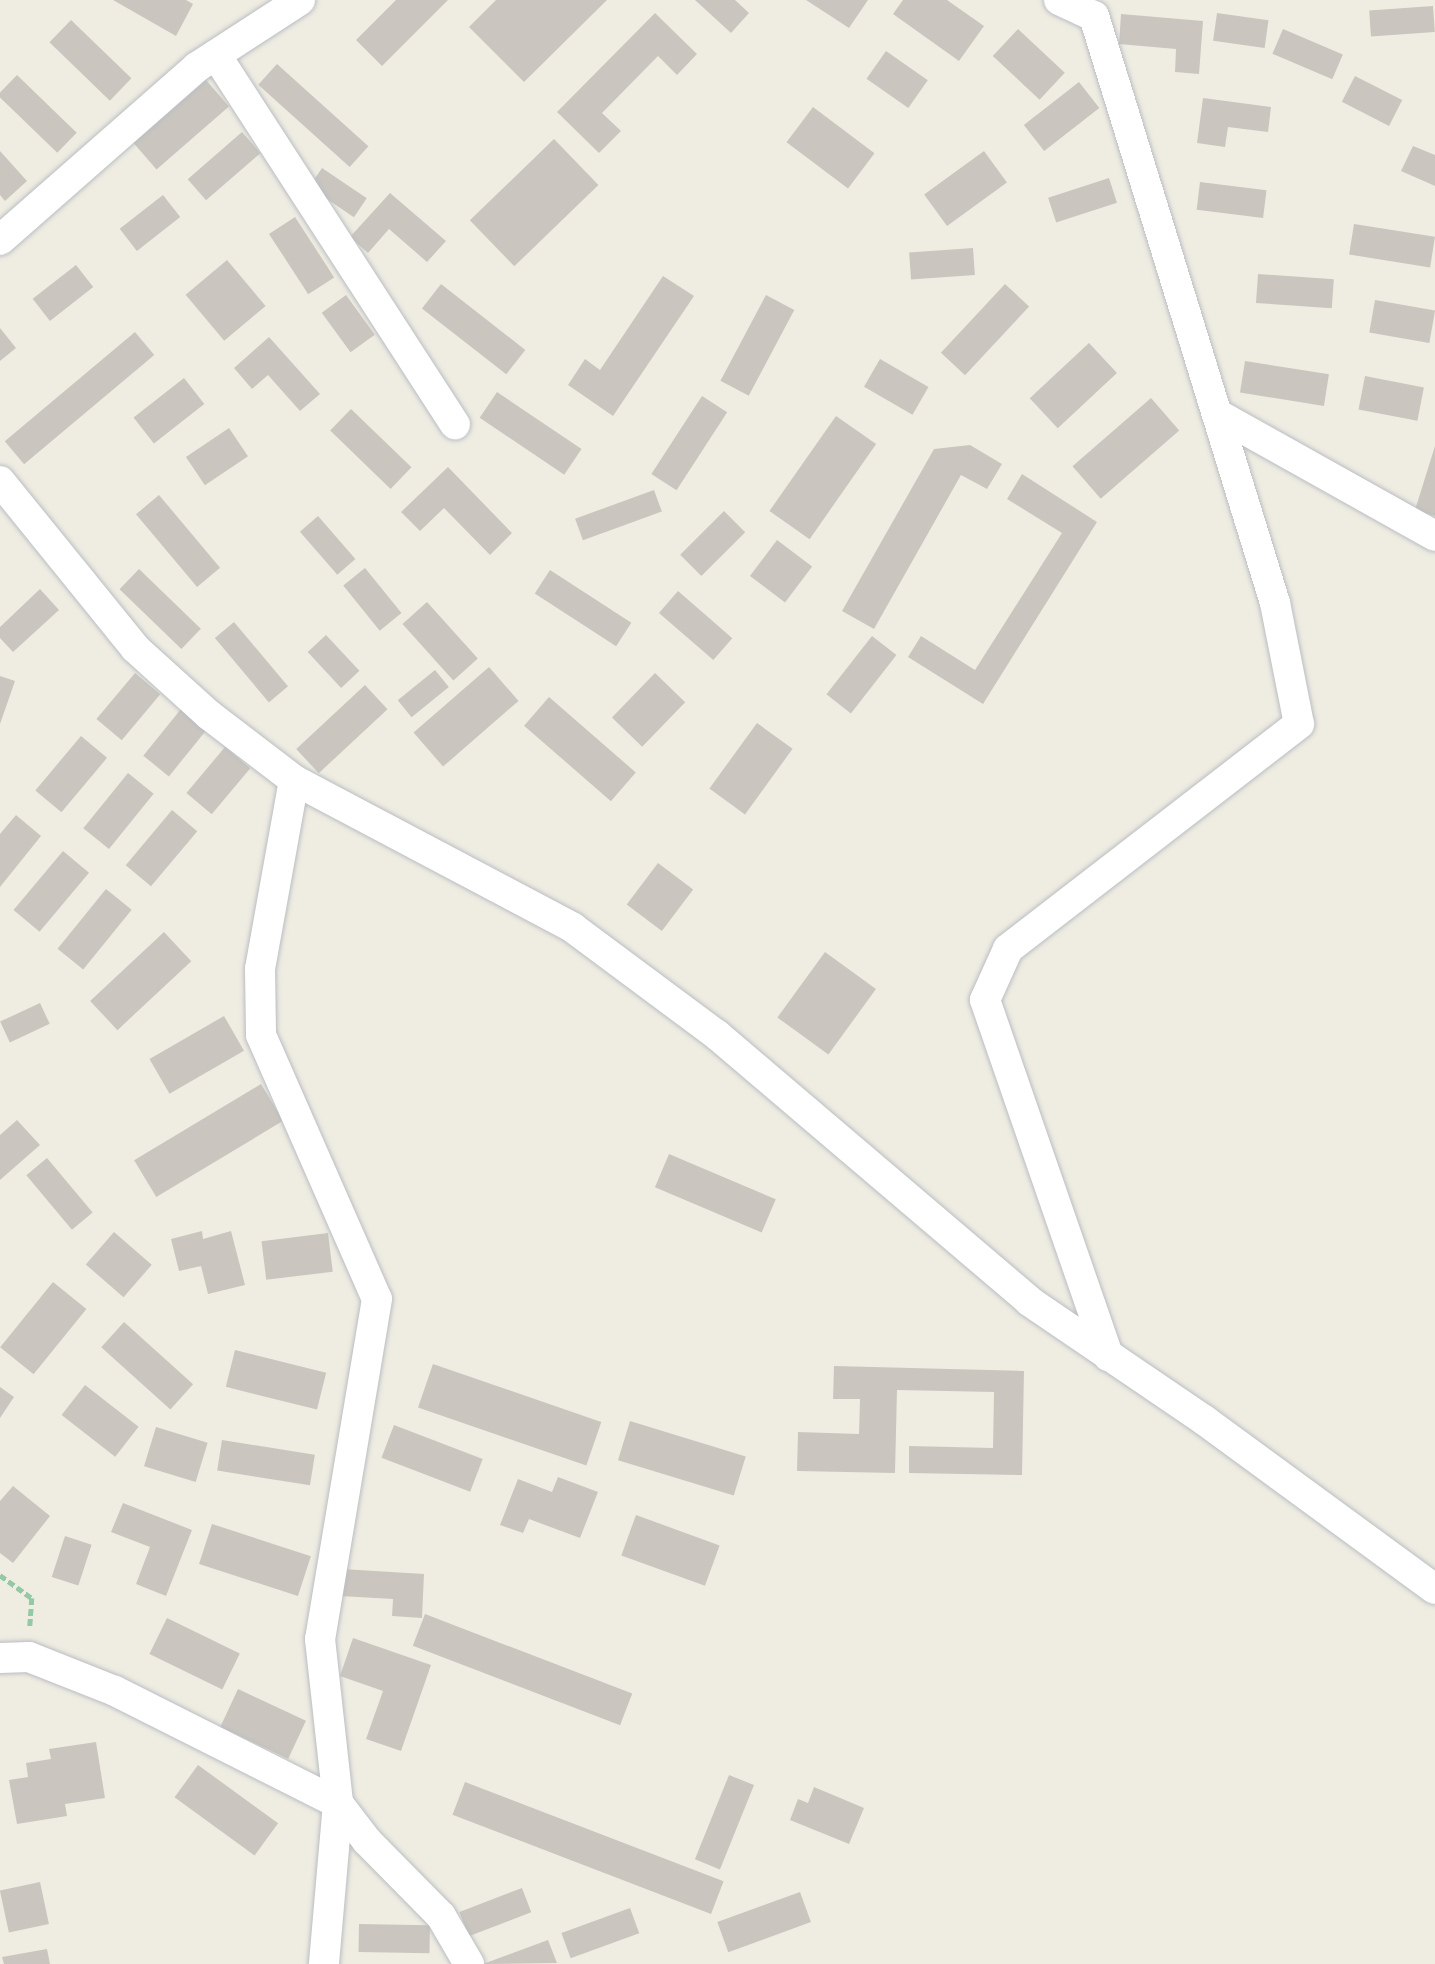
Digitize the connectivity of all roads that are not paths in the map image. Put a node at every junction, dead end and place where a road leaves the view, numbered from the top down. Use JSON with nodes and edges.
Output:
{"nodes":[{"id":1,"x":300,"y":0,"type":"edge"},
{"id":2,"x":1059,"y":0,"type":"edge"},
{"id":3,"x":216,"y":55,"type":"junction"},
{"id":4,"x":0,"y":240,"type":"edge"},
{"id":5,"x":1217,"y":414,"type":"junction"},
{"id":6,"x":456,"y":425,"type":"dead end"},
{"id":7,"x":0,"y":481,"type":"edge"},
{"id":8,"x":1435,"y":536,"type":"edge"},
{"id":9,"x":294,"y":780,"type":"junction"},
{"id":10,"x":1108,"y":1356,"type":"junction"},
{"id":11,"x":1435,"y":1589,"type":"edge"},
{"id":12,"x":14,"y":1658,"type":"edge"},
{"id":13,"x":338,"y":1803,"type":"junction"},
{"id":14,"x":324,"y":1964,"type":"edge"},
{"id":15,"x":469,"y":1964,"type":"edge"}],
"edges":[{"from":1,"to":3,"type":"street"},
{"from":2,"to":5,"type":"street"},
{"from":3,"to":4,"type":"street"},
{"from":3,"to":6,"type":"street"},
{"from":5,"to":8,"type":"street"},
{"from":5,"to":10,"type":"street"},
{"from":7,"to":9,"type":"street"},
{"from":9,"to":10,"type":"street"},
{"from":9,"to":13,"type":"street"},
{"from":10,"to":11,"type":"street"},
{"from":12,"to":13,"type":"street"},
{"from":13,"to":14,"type":"street"},
{"from":13,"to":15,"type":"street"}]}
